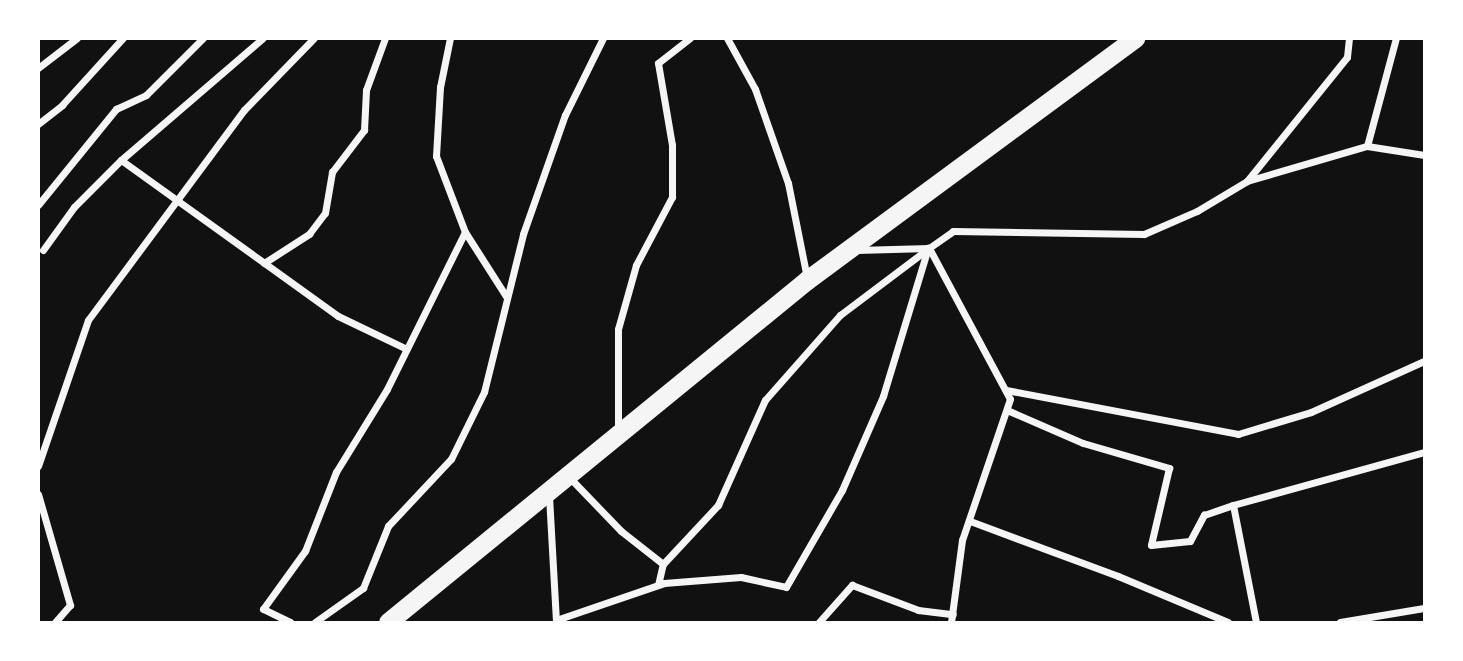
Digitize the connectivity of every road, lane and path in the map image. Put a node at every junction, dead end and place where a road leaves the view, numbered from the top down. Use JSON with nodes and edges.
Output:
{"nodes":[{"id":1,"x":77,"y":38,"type":"edge"},
{"id":2,"x":123,"y":38,"type":"edge"},
{"id":3,"x":203,"y":38,"type":"edge"},
{"id":4,"x":263,"y":38,"type":"edge"},
{"id":5,"x":314,"y":38,"type":"edge"},
{"id":6,"x":384,"y":38,"type":"edge"},
{"id":7,"x":450,"y":38,"type":"edge"},
{"id":8,"x":603,"y":38,"type":"edge"},
{"id":9,"x":690,"y":38,"type":"edge"},
{"id":10,"x":727,"y":38,"type":"edge"},
{"id":11,"x":1349,"y":38,"type":"edge"},
{"id":12,"x":1396,"y":38,"type":"edge"},
{"id":13,"x":1124,"y":42,"type":"edge"},
{"id":14,"x":38,"y":68,"type":"edge"},
{"id":15,"x":38,"y":124,"type":"edge"},
{"id":16,"x":1367,"y":146,"type":"junction"},
{"id":17,"x":1424,"y":155,"type":"edge"},
{"id":18,"x":121,"y":160,"type":"junction"},
{"id":19,"x":1247,"y":181,"type":"junction"},
{"id":20,"x":176,"y":200,"type":"junction"},
{"id":21,"x":38,"y":205,"type":"edge"},
{"id":22,"x":465,"y":232,"type":"junction"},
{"id":23,"x":929,"y":248,"type":"junction"},
{"id":24,"x":43,"y":250,"type":"dead end"},
{"id":25,"x":848,"y":250,"type":"junction"},
{"id":26,"x":264,"y":263,"type":"junction"},
{"id":27,"x":807,"y":280,"type":"junction"},
{"id":28,"x":506,"y":296,"type":"junction"},
{"id":29,"x":407,"y":349,"type":"junction"},
{"id":30,"x":1424,"y":361,"type":"edge"},
{"id":31,"x":1006,"y":390,"type":"junction"},
{"id":32,"x":1007,"y":410,"type":"junction"},
{"id":33,"x":618,"y":435,"type":"junction"},
{"id":34,"x":1424,"y":452,"type":"edge"},
{"id":35,"x":38,"y":466,"type":"edge"},
{"id":36,"x":568,"y":476,"type":"junction"},
{"id":37,"x":548,"y":492,"type":"junction"},
{"id":38,"x":38,"y":494,"type":"edge"},
{"id":39,"x":1233,"y":505,"type":"junction"},
{"id":40,"x":970,"y":521,"type":"junction"},
{"id":41,"x":663,"y":564,"type":"junction"},
{"id":42,"x":658,"y":585,"type":"junction"},
{"id":43,"x":1424,"y":608,"type":"edge"},
{"id":44,"x":953,"y":614,"type":"junction"},
{"id":45,"x":556,"y":621,"type":"edge"},
{"id":46,"x":55,"y":622,"type":"edge"},
{"id":47,"x":290,"y":622,"type":"edge"},
{"id":48,"x":315,"y":622,"type":"edge"},
{"id":49,"x":388,"y":622,"type":"edge"},
{"id":50,"x":819,"y":622,"type":"edge"},
{"id":51,"x":951,"y":622,"type":"edge"},
{"id":52,"x":1228,"y":622,"type":"edge"},
{"id":53,"x":1256,"y":622,"type":"edge"},
{"id":54,"x":1340,"y":622,"type":"edge"}],
"edges":[{"from":1,"to":14,"type":"street"},
{"from":2,"to":15,"type":"street"},
{"from":3,"to":21,"type":"street"},
{"from":4,"to":18,"type":"street"},
{"from":5,"to":20,"type":"street"},
{"from":6,"to":26,"type":"street"},
{"from":7,"to":22,"type":"street"},
{"from":8,"to":28,"type":"street"},
{"from":9,"to":33,"type":"street"},
{"from":10,"to":27,"type":"street"},
{"from":11,"to":19,"type":"street"},
{"from":12,"to":16,"type":"street"},
{"from":13,"to":25,"type":"highway"},
{"from":16,"to":17,"type":"street"},
{"from":16,"to":19,"type":"street"},
{"from":18,"to":20,"type":"street"},
{"from":18,"to":24,"type":"street"},
{"from":19,"to":23,"type":"street"},
{"from":20,"to":26,"type":"street"},
{"from":20,"to":35,"type":"street"},
{"from":22,"to":28,"type":"street"},
{"from":22,"to":29,"type":"street"},
{"from":23,"to":25,"type":"street"},
{"from":23,"to":31,"type":"street"},
{"from":23,"to":41,"type":"street"},
{"from":23,"to":42,"type":"street"},
{"from":25,"to":27,"type":"highway"},
{"from":26,"to":29,"type":"street"},
{"from":27,"to":33,"type":"highway"},
{"from":28,"to":48,"type":"street"},
{"from":29,"to":47,"type":"street"},
{"from":30,"to":31,"type":"street"},
{"from":31,"to":32,"type":"street"},
{"from":32,"to":39,"type":"street"},
{"from":32,"to":40,"type":"street"},
{"from":33,"to":36,"type":"highway"},
{"from":34,"to":39,"type":"street"},
{"from":36,"to":37,"type":"highway"},
{"from":36,"to":41,"type":"street"},
{"from":37,"to":45,"type":"street"},
{"from":37,"to":49,"type":"highway"},
{"from":38,"to":46,"type":"street"},
{"from":39,"to":53,"type":"street"},
{"from":40,"to":44,"type":"street"},
{"from":40,"to":52,"type":"street"},
{"from":41,"to":42,"type":"street"},
{"from":42,"to":45,"type":"street"},
{"from":43,"to":54,"type":"street"},
{"from":44,"to":50,"type":"street"},
{"from":44,"to":51,"type":"street"}]}
